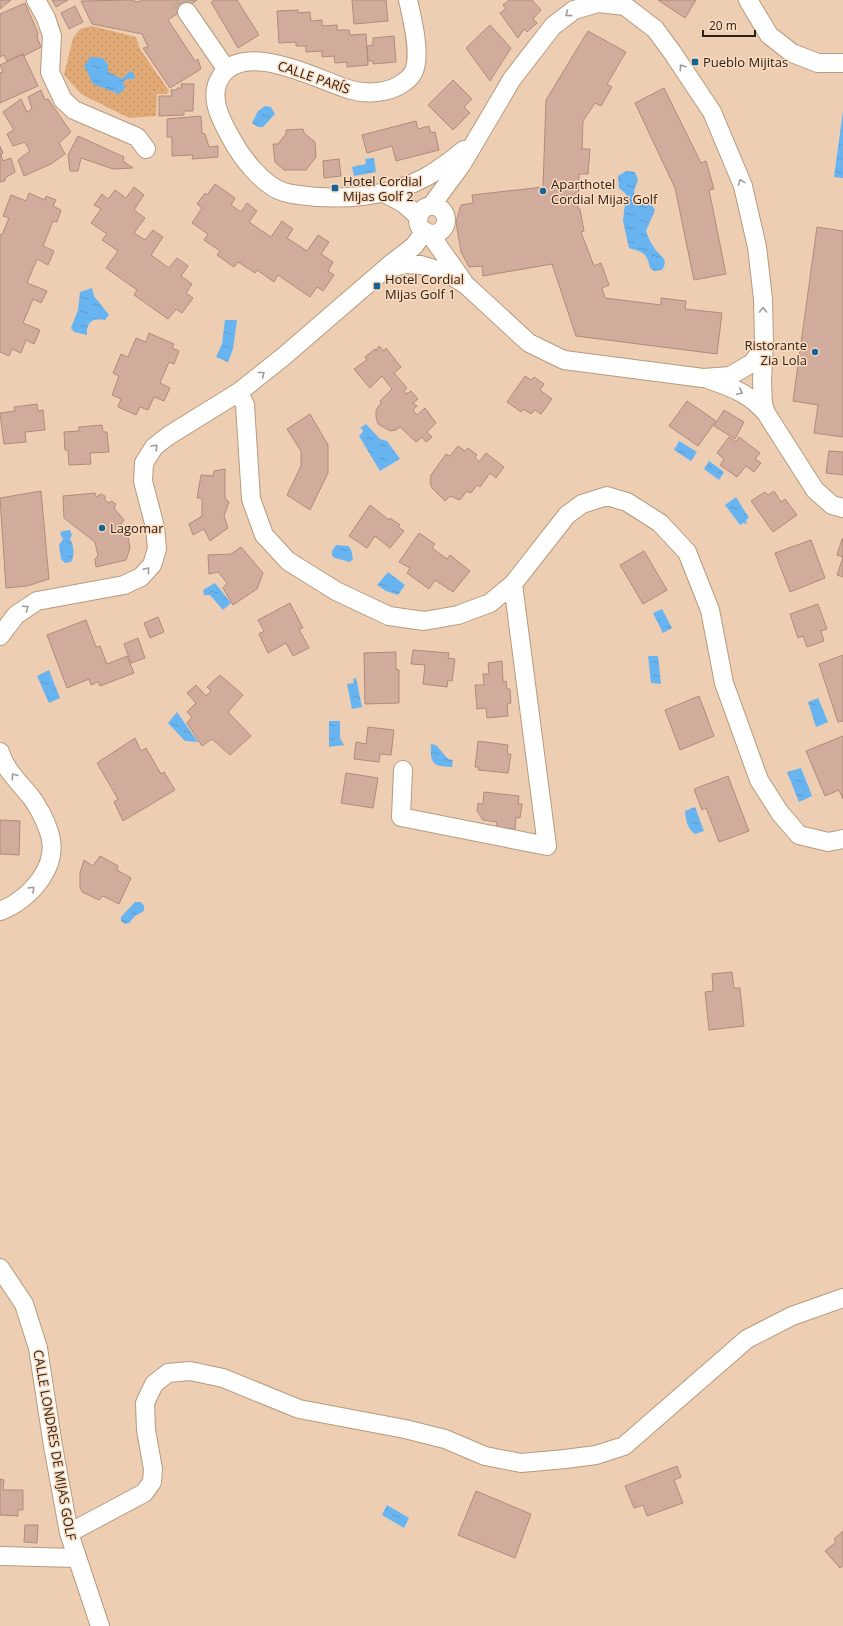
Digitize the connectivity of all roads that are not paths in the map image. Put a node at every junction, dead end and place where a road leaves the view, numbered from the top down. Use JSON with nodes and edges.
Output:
{"nodes":[{"id":1,"x":36,"y":0,"type":"edge"},
{"id":2,"x":408,"y":0,"type":"edge"},
{"id":3,"x":748,"y":0,"type":"edge"},
{"id":4,"x":187,"y":12,"type":"tunnel mouth"},
{"id":5,"x":843,"y":63,"type":"edge"},
{"id":6,"x":227,"y":70,"type":"junction"},
{"id":7,"x":472,"y":144,"type":"junction"},
{"id":8,"x":146,"y":149,"type":"dead end"},
{"id":9,"x":381,"y":194,"type":"junction"},
{"id":10,"x":426,"y":219,"type":"junction"},
{"id":11,"x":385,"y":268,"type":"junction"},
{"id":12,"x":466,"y":285,"type":"junction"},
{"id":13,"x":763,"y":348,"type":"junction"},
{"id":14,"x":703,"y":378,"type":"junction"},
{"id":15,"x":240,"y":392,"type":"junction"},
{"id":16,"x":766,"y":413,"type":"junction"},
{"id":17,"x":843,"y":508,"type":"edge"},
{"id":18,"x":513,"y":584,"type":"junction"},
{"id":19,"x":0,"y":636,"type":"edge"},
{"id":20,"x":0,"y":752,"type":"edge"},
{"id":21,"x":403,"y":770,"type":"dead end"},
{"id":22,"x":843,"y":839,"type":"edge"},
{"id":23,"x":0,"y":911,"type":"edge"},
{"id":24,"x":0,"y":1268,"type":"edge"},
{"id":25,"x":843,"y":1298,"type":"edge"},
{"id":26,"x":69,"y":1533,"type":"junction"},
{"id":27,"x":0,"y":1556,"type":"edge"},
{"id":28,"x":76,"y":1558,"type":"junction"},
{"id":29,"x":100,"y":1626,"type":"edge"}],
"edges":[{"from":1,"to":8,"type":"street"},
{"from":2,"to":6,"type":"street","name":"CALLE PARÍS"},
{"from":3,"to":5,"type":"street"},
{"from":4,"to":6,"type":"street"},
{"from":6,"to":9,"type":"street"},
{"from":7,"to":9,"type":"street"},
{"from":7,"to":10,"type":"street"},
{"from":13,"to":7,"type":"street","one_way":true},
{"from":9,"to":10,"type":"street"},
{"from":10,"to":11,"type":"street"},
{"from":10,"to":12,"type":"street"},
{"from":11,"to":12,"type":"street"},
{"from":15,"to":11,"type":"street","one_way":true},
{"from":12,"to":14,"type":"street"},
{"from":13,"to":14,"type":"street"},
{"from":13,"to":16,"type":"street"},
{"from":14,"to":16,"type":"street","one_way":true},
{"from":15,"to":18,"type":"street"},
{"from":19,"to":15,"type":"street","one_way":true},
{"from":16,"to":17,"type":"street"},
{"from":18,"to":21,"type":"street"},
{"from":18,"to":22,"type":"street"},
{"from":23,"to":20,"type":"street","one_way":true},
{"from":24,"to":26,"type":"street","name":"CALLE LONDRES DE MIJAS GOLF"},
{"from":25,"to":26,"type":"street"},
{"from":26,"to":28,"type":"street","name":"CALLE LONDRES DE MIJAS GOLF"},
{"from":27,"to":28,"type":"street"},
{"from":28,"to":29,"type":"street","name":"CALLE LONDRES DE MIJAS GOLF"}]}
